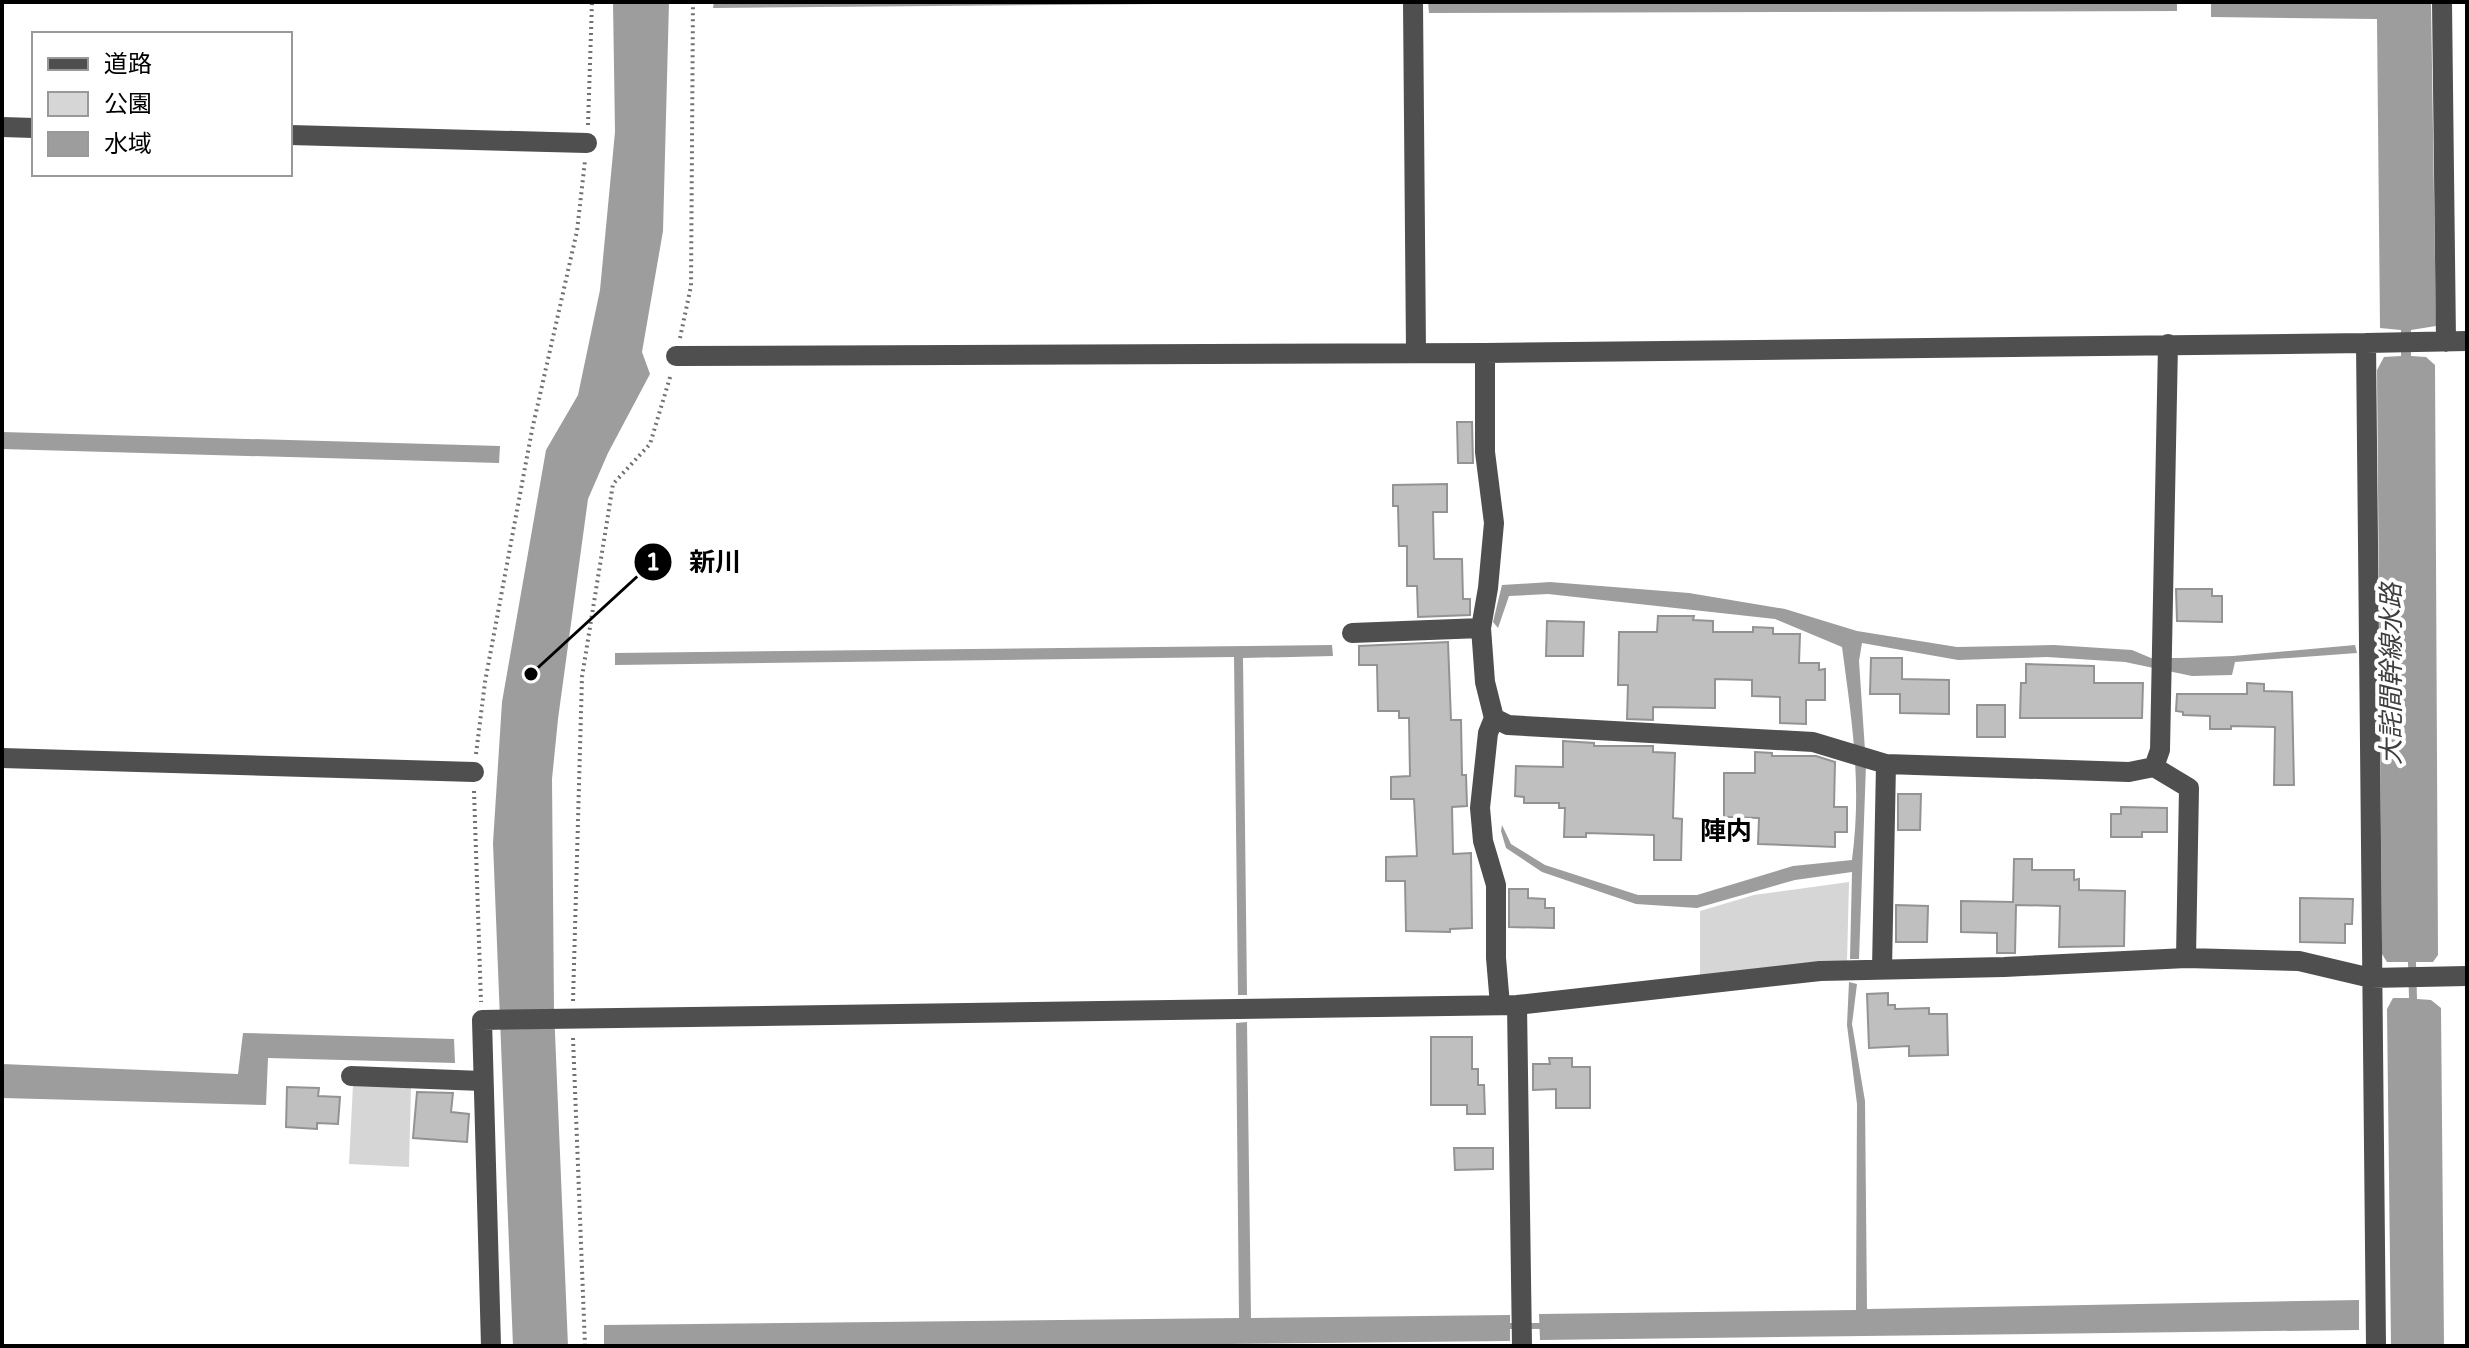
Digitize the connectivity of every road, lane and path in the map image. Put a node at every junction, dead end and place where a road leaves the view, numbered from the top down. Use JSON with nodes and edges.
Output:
{"nodes":[{"id":1,"x":592,"y":2,"type":"edge"},
{"id":2,"x":693,"y":2,"type":"edge"},
{"id":3,"x":1413,"y":2,"type":"edge"},
{"id":4,"x":2442,"y":2,"type":"edge"},
{"id":5,"x":2,"y":127,"type":"edge"},
{"id":6,"x":32,"y":128,"type":"edge"},
{"id":7,"x":292,"y":135,"type":"edge"},
{"id":8,"x":587,"y":143,"type":"junction"},
{"id":9,"x":2457,"y":342,"type":"edge"},
{"id":10,"x":2366,"y":343,"type":"junction"},
{"id":11,"x":2168,"y":344,"type":"junction"},
{"id":12,"x":1416,"y":352,"type":"junction"},
{"id":13,"x":1485,"y":353,"type":"junction"},
{"id":14,"x":676,"y":356,"type":"junction"},
{"id":15,"x":1481,"y":628,"type":"junction"},
{"id":16,"x":1352,"y":633,"type":"dead end"},
{"id":17,"x":1494,"y":718,"type":"junction"},
{"id":18,"x":2,"y":758,"type":"edge"},
{"id":19,"x":1870,"y":759,"type":"junction"},
{"id":20,"x":2154,"y":767,"type":"junction"},
{"id":21,"x":474,"y":772,"type":"junction"},
{"id":22,"x":2186,"y":958,"type":"junction"},
{"id":23,"x":1882,"y":969,"type":"junction"},
{"id":24,"x":2467,"y":976,"type":"edge"},
{"id":25,"x":2371,"y":978,"type":"junction"},
{"id":26,"x":1509,"y":1005,"type":"junction"},
{"id":27,"x":568,"y":1019,"type":"junction"},
{"id":28,"x":487,"y":1020,"type":"junction"},
{"id":29,"x":351,"y":1076,"type":"dead end"},
{"id":30,"x":482,"y":1081,"type":"junction"},
{"id":31,"x":1522,"y":1342,"type":"edge"},
{"id":32,"x":491,"y":1346,"type":"edge"},
{"id":33,"x":585,"y":1346,"type":"edge"},
{"id":34,"x":2376,"y":1346,"type":"edge"}],
"edges":[{"from":1,"to":8,"type":"path"},
{"from":2,"to":14,"type":"path"},
{"from":3,"to":12,"type":"street"},
{"from":4,"to":9,"type":"street"},
{"from":5,"to":6,"type":"street"},
{"from":7,"to":8,"type":"street"},
{"from":8,"to":21,"type":"path"},
{"from":9,"to":10,"type":"street"},
{"from":10,"to":11,"type":"street"},
{"from":10,"to":25,"type":"street"},
{"from":11,"to":13,"type":"street"},
{"from":11,"to":20,"type":"street"},
{"from":12,"to":13,"type":"street"},
{"from":12,"to":14,"type":"street"},
{"from":13,"to":15,"type":"street"},
{"from":14,"to":27,"type":"path"},
{"from":15,"to":16,"type":"street"},
{"from":15,"to":17,"type":"street"},
{"from":17,"to":19,"type":"street"},
{"from":17,"to":26,"type":"street"},
{"from":18,"to":21,"type":"street"},
{"from":19,"to":20,"type":"street"},
{"from":19,"to":23,"type":"street"},
{"from":20,"to":22,"type":"street"},
{"from":21,"to":28,"type":"path"},
{"from":22,"to":23,"type":"street"},
{"from":22,"to":25,"type":"street"},
{"from":23,"to":26,"type":"street"},
{"from":24,"to":25,"type":"street"},
{"from":25,"to":34,"type":"street"},
{"from":26,"to":27,"type":"street"},
{"from":26,"to":31,"type":"street"},
{"from":27,"to":28,"type":"street"},
{"from":27,"to":33,"type":"path"},
{"from":28,"to":30,"type":"street"},
{"from":29,"to":30,"type":"street"},
{"from":30,"to":32,"type":"street"}]}
